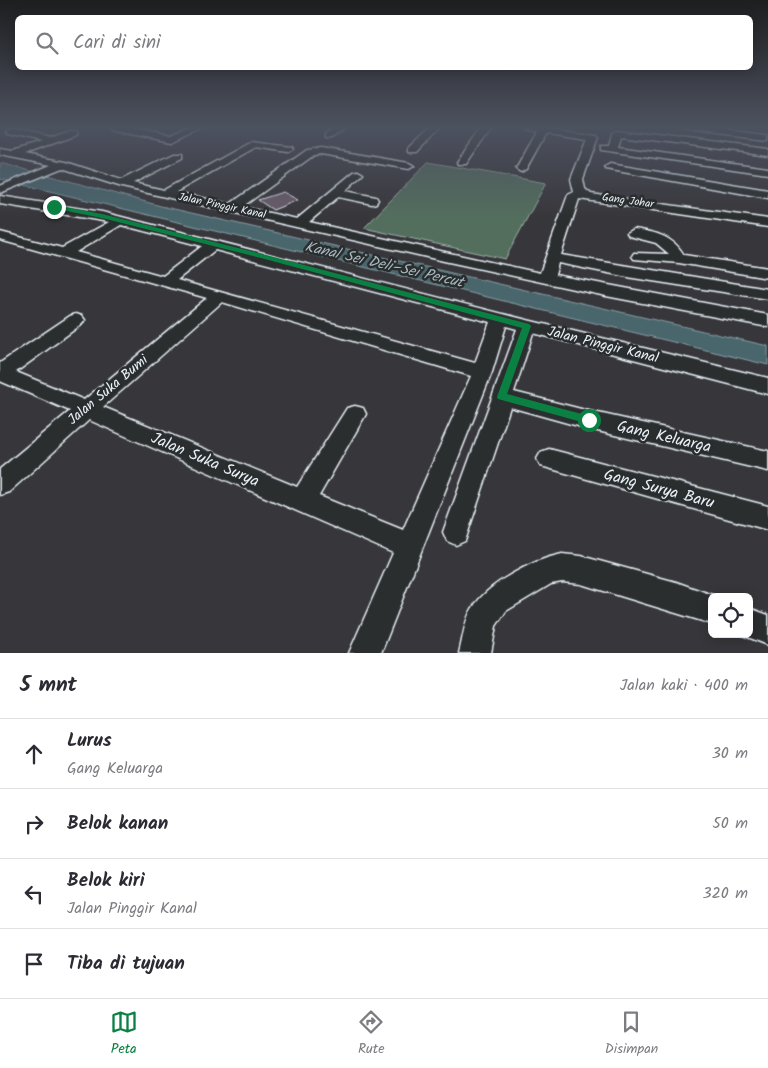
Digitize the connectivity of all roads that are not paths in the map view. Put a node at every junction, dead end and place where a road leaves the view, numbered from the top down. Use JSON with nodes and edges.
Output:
{"nodes":[{"id":1,"x":28,"y":158,"type":"edge"},
{"id":2,"x":173,"y":158,"type":"edge"},
{"id":3,"x":228,"y":158,"type":"edge"},
{"id":4,"x":302,"y":158,"type":"edge"},
{"id":5,"x":365,"y":158,"type":"edge"},
{"id":6,"x":464,"y":158,"type":"edge"},
{"id":7,"x":528,"y":158,"type":"edge"},
{"id":8,"x":585,"y":158,"type":"edge"},
{"id":9,"x":708,"y":158,"type":"edge"},
{"id":10,"x":462,"y":162,"type":"dead end"},
{"id":11,"x":58,"y":166,"type":"junction"},
{"id":12,"x":409,"y":166,"type":"dead end"},
{"id":13,"x":610,"y":167,"type":"dead end"},
{"id":14,"x":522,"y":169,"type":"dead end"},
{"id":15,"x":768,"y":171,"type":"edge"},
{"id":16,"x":358,"y":174,"type":"dead end"},
{"id":17,"x":122,"y":184,"type":"junction"},
{"id":18,"x":0,"y":190,"type":"edge"},
{"id":19,"x":335,"y":193,"type":"junction"},
{"id":20,"x":165,"y":194,"type":"junction"},
{"id":21,"x":768,"y":194,"type":"edge"},
{"id":22,"x":586,"y":195,"type":"junction"},
{"id":23,"x":0,"y":200,"type":"edge"},
{"id":24,"x":372,"y":200,"type":"dead end"},
{"id":25,"x":232,"y":208,"type":"junction"},
{"id":26,"x":119,"y":221,"type":"junction"},
{"id":27,"x":300,"y":223,"type":"junction"},
{"id":28,"x":768,"y":223,"type":"edge"},
{"id":29,"x":634,"y":234,"type":"dead end"},
{"id":30,"x":0,"y":236,"type":"edge"},
{"id":31,"x":214,"y":244,"type":"junction"},
{"id":32,"x":64,"y":253,"type":"junction"},
{"id":33,"x":639,"y":256,"type":"dead end"},
{"id":34,"x":553,"y":258,"type":"junction"},
{"id":35,"x":679,"y":260,"type":"junction"},
{"id":36,"x":768,"y":273,"type":"edge"},
{"id":37,"x":546,"y":278,"type":"junction"},
{"id":38,"x":166,"y":281,"type":"junction"},
{"id":39,"x":768,"y":294,"type":"edge"},
{"id":40,"x":218,"y":298,"type":"junction"},
{"id":41,"x":500,"y":319,"type":"junction"},
{"id":42,"x":76,"y":320,"type":"dead end"},
{"id":43,"x":768,"y":321,"type":"edge"},
{"id":44,"x":527,"y":326,"type":"junction"},
{"id":45,"x":482,"y":372,"type":"junction"},
{"id":46,"x":0,"y":373,"type":"edge"},
{"id":47,"x":768,"y":386,"type":"edge"},
{"id":48,"x":502,"y":397,"type":"junction"},
{"id":49,"x":85,"y":410,"type":"junction"},
{"id":50,"x":354,"y":414,"type":"dead end"},
{"id":51,"x":549,"y":459,"type":"dead end"},
{"id":52,"x":768,"y":460,"type":"edge"},
{"id":53,"x":0,"y":484,"type":"edge"},
{"id":54,"x":302,"y":501,"type":"junction"},
{"id":55,"x":768,"y":518,"type":"edge"},
{"id":56,"x":456,"y":532,"type":"dead end"},
{"id":57,"x":410,"y":546,"type":"junction"},
{"id":58,"x":708,"y":609,"type":"edge"},
{"id":59,"x":753,"y":624,"type":"edge"},
{"id":60,"x":768,"y":630,"type":"edge"},
{"id":61,"x":365,"y":653,"type":"edge"},
{"id":62,"x":475,"y":653,"type":"edge"}],
"edges":[{"from":1,"to":11,"type":"street","name":"Jalan Pinggir Kanal"},
{"from":2,"to":17,"type":"street"},
{"from":3,"to":20,"type":"street"},
{"from":4,"to":25,"type":"street"},
{"from":5,"to":12,"type":"street"},
{"from":6,"to":10,"type":"street"},
{"from":7,"to":14,"type":"street"},
{"from":8,"to":22,"type":"street"},
{"from":9,"to":15,"type":"street"},
{"from":11,"to":17,"type":"street","name":"Jalan Pinggir Kanal"},
{"from":11,"to":18,"type":"street"},
{"from":13,"to":21,"type":"street"},
{"from":16,"to":19,"type":"street"},
{"from":17,"to":20,"type":"street","name":"Jalan Pinggir Kanal"},
{"from":19,"to":24,"type":"street"},
{"from":19,"to":27,"type":"street"},
{"from":20,"to":25,"type":"street","name":"Jalan Pinggir Kanal"},
{"from":22,"to":28,"type":"street","name":"Gang Johar"},
{"from":22,"to":34,"type":"street","name":"Gang Johar"},
{"from":23,"to":26,"type":"street","name":"Jalan Pinggir Kanal"},
{"from":25,"to":27,"type":"street","name":"Jalan Pinggir Kanal"},
{"from":26,"to":31,"type":"street","name":"Jalan Pinggir Kanal"},
{"from":26,"to":32,"type":"street"},
{"from":27,"to":37,"type":"street","name":"Jalan Pinggir Kanal"},
{"from":29,"to":35,"type":"street"},
{"from":30,"to":32,"type":"street"},
{"from":31,"to":38,"type":"street"},
{"from":31,"to":41,"type":"street","name":"Jalan Pinggir Kanal"},
{"from":32,"to":38,"type":"street"},
{"from":33,"to":35,"type":"street"},
{"from":34,"to":37,"type":"street","name":"Gang Johar"},
{"from":34,"to":39,"type":"street"},
{"from":35,"to":36,"type":"street"},
{"from":37,"to":43,"type":"street","name":"Jalan Pinggir Kanal"},
{"from":38,"to":40,"type":"street"},
{"from":40,"to":45,"type":"street"},
{"from":40,"to":49,"type":"street","name":"Jalan Suka Bumi"},
{"from":41,"to":44,"type":"street","name":"Jalan Pinggir Kanal"},
{"from":41,"to":45,"type":"street"},
{"from":42,"to":46,"type":"street"},
{"from":44,"to":47,"type":"street","name":"Jalan Pinggir Kanal"},
{"from":44,"to":48,"type":"street"},
{"from":45,"to":57,"type":"street"},
{"from":46,"to":49,"type":"street","name":"Jalan Suka Surya"},
{"from":48,"to":52,"type":"street","name":"Gang Keluarga"},
{"from":48,"to":56,"type":"street"},
{"from":49,"to":53,"type":"street","name":"Jalan Suka Bumi"},
{"from":49,"to":54,"type":"street","name":"Jalan Suka Surya"},
{"from":50,"to":54,"type":"street"},
{"from":51,"to":55,"type":"street","name":"Gang Surya Baru"},
{"from":54,"to":57,"type":"street","name":"Jalan Suka Surya"},
{"from":57,"to":61,"type":"street"},
{"from":58,"to":62,"type":"street"},
{"from":59,"to":60,"type":"street"}]}
